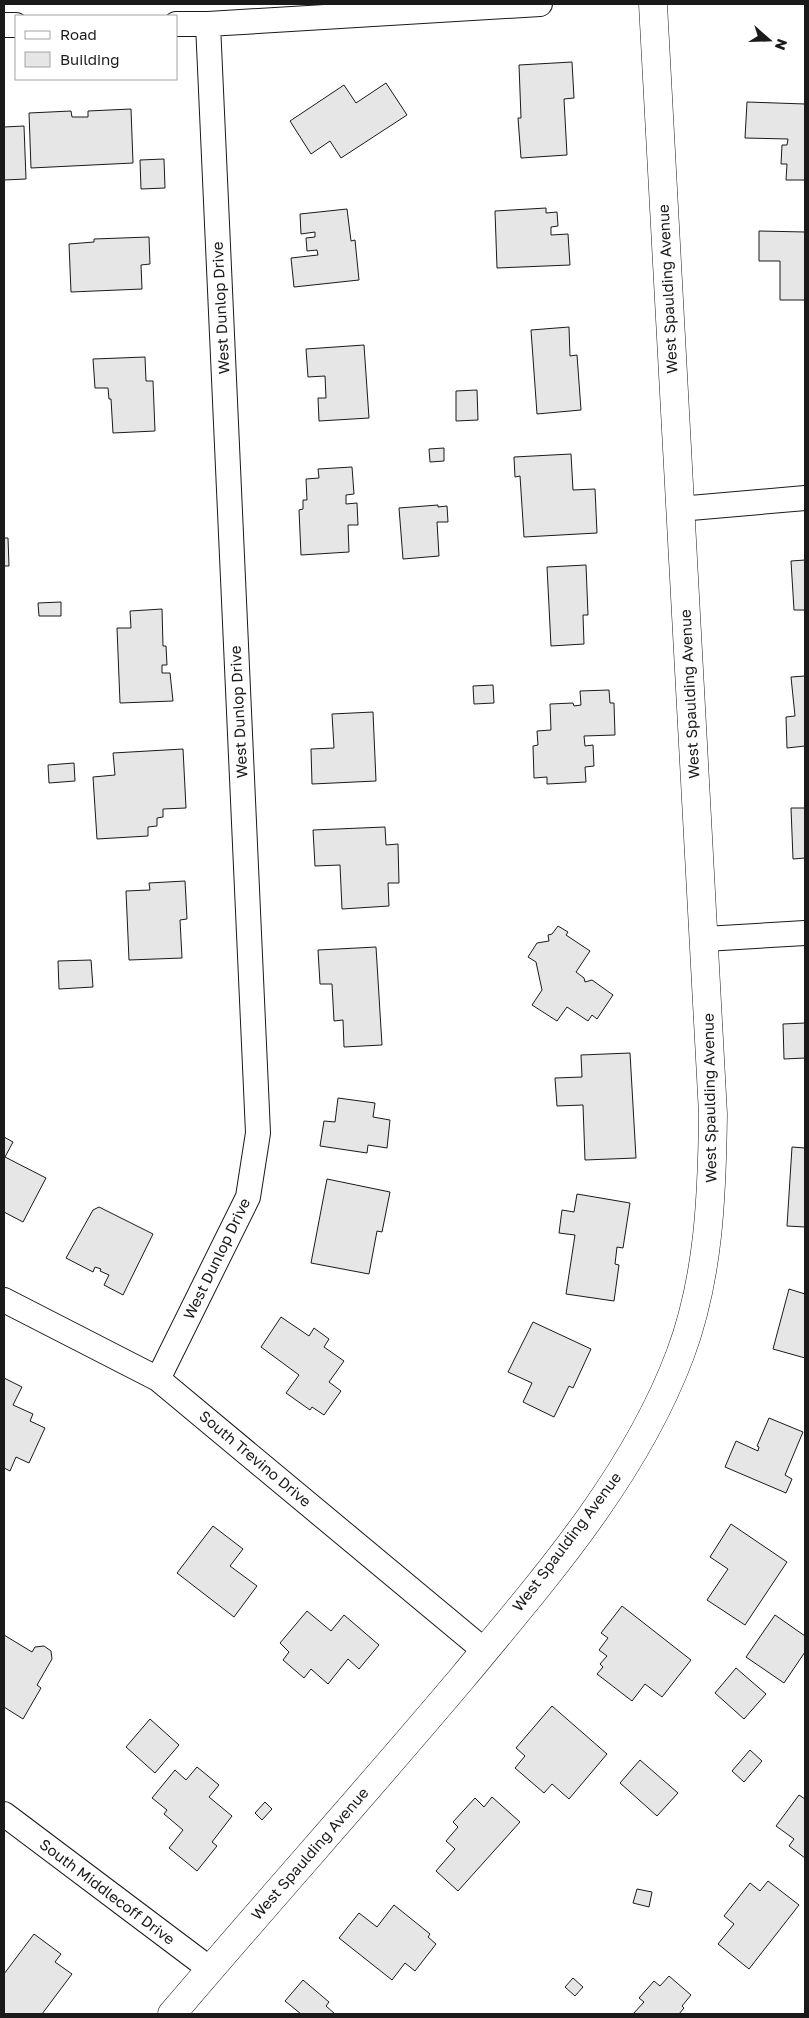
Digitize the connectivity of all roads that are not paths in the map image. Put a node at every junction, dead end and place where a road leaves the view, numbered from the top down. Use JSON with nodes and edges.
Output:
{"nodes":[{"id":1,"x":540,"y":4,"type":"edge"},
{"id":2,"x":653,"y":4,"type":"edge"},
{"id":3,"x":178,"y":24,"type":"edge"},
{"id":4,"x":208,"y":24,"type":"junction"},
{"id":5,"x":805,"y":498,"type":"edge"},
{"id":6,"x":679,"y":510,"type":"junction"},
{"id":7,"x":805,"y":933,"type":"edge"},
{"id":8,"x":705,"y":939,"type":"junction"},
{"id":9,"x":4,"y":1300,"type":"edge"},
{"id":10,"x":158,"y":1379,"type":"junction"},
{"id":11,"x":484,"y":1651,"type":"junction"},
{"id":12,"x":4,"y":1814,"type":"edge"},
{"id":13,"x":210,"y":1969,"type":"junction"},
{"id":14,"x":172,"y":2014,"type":"edge"}],
"edges":[{"from":1,"to":4,"type":"street"},
{"from":2,"to":6,"type":"street","name":"West Spaulding Avenue"},
{"from":3,"to":4,"type":"street"},
{"from":4,"to":10,"type":"street","name":"West Dunlop Drive"},
{"from":5,"to":6,"type":"street"},
{"from":6,"to":8,"type":"street","name":"West Spaulding Avenue"},
{"from":7,"to":8,"type":"street"},
{"from":8,"to":11,"type":"street","name":"West Spaulding Avenue"},
{"from":9,"to":10,"type":"street","name":"South Trevino Drive"},
{"from":10,"to":11,"type":"street","name":"South Trevino Drive"},
{"from":11,"to":13,"type":"street","name":"West Spaulding Avenue"},
{"from":12,"to":13,"type":"street","name":"South Middlecoff Drive"},
{"from":13,"to":14,"type":"street","name":"West Spaulding Avenue"}]}
